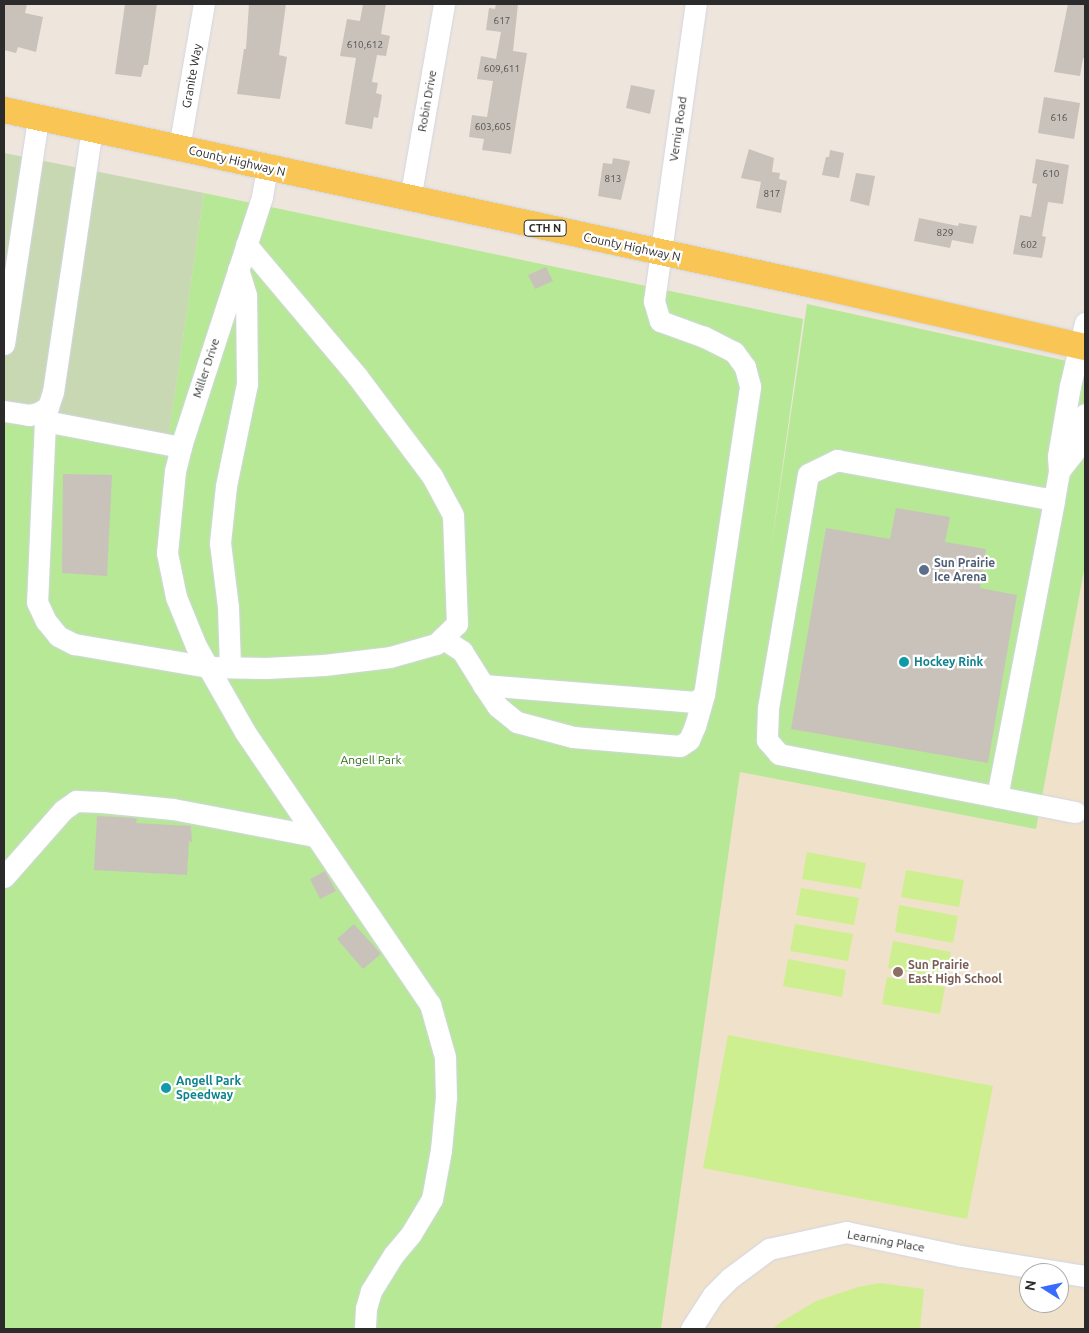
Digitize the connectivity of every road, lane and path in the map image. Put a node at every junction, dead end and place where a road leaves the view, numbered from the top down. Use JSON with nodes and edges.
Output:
{"nodes":[{"id":1,"x":204,"y":4,"type":"edge"},
{"id":2,"x":444,"y":4,"type":"edge"},
{"id":3,"x":696,"y":4,"type":"edge"},
{"id":4,"x":4,"y":110,"type":"edge"},
{"id":5,"x":38,"y":118,"type":"junction"},
{"id":6,"x":92,"y":129,"type":"junction"},
{"id":7,"x":179,"y":148,"type":"junction"},
{"id":8,"x":267,"y":168,"type":"junction"},
{"id":9,"x":410,"y":199,"type":"junction"},
{"id":10,"x":246,"y":244,"type":"junction"},
{"id":11,"x":660,"y":254,"type":"junction"},
{"id":12,"x":238,"y":269,"type":"junction"},
{"id":13,"x":1084,"y":343,"type":"edge"},
{"id":14,"x":4,"y":344,"type":"edge"},
{"id":15,"x":4,"y":411,"type":"edge"},
{"id":16,"x":1085,"y":414,"type":"edge"},
{"id":17,"x":180,"y":447,"type":"junction"},
{"id":18,"x":1060,"y":471,"type":"junction"},
{"id":19,"x":1054,"y":500,"type":"junction"},
{"id":20,"x":442,"y":638,"type":"junction"},
{"id":21,"x":208,"y":666,"type":"junction"},
{"id":22,"x":230,"y":667,"type":"junction"},
{"id":23,"x":483,"y":684,"type":"junction"},
{"id":24,"x":704,"y":695,"type":"junction"},
{"id":25,"x":998,"y":797,"type":"junction"},
{"id":26,"x":1075,"y":812,"type":"dead end"},
{"id":27,"x":315,"y":836,"type":"junction"},
{"id":28,"x":4,"y":877,"type":"edge"},
{"id":29,"x":1085,"y":1276,"type":"edge"},
{"id":30,"x":365,"y":1329,"type":"edge"},
{"id":31,"x":692,"y":1329,"type":"edge"}],
"edges":[{"from":1,"to":7,"type":"street","name":"Granite Way"},
{"from":2,"to":9,"type":"street","name":"Robin Drive"},
{"from":3,"to":11,"type":"street","name":"Vernig Road"},
{"from":4,"to":5,"type":"main road","name":"County Highway N","number":"CTH N"},
{"from":5,"to":6,"type":"main road","name":"County Highway N","number":"CTH N"},
{"from":5,"to":14,"type":"street"},
{"from":6,"to":7,"type":"main road","name":"County Highway N","number":"CTH N"},
{"from":6,"to":15,"type":"street"},
{"from":7,"to":8,"type":"main road","name":"County Highway N","number":"CTH N"},
{"from":8,"to":9,"type":"main road","name":"County Highway N","number":"CTH N"},
{"from":8,"to":10,"type":"street","name":"Miller Drive"},
{"from":9,"to":11,"type":"main road","name":"County Highway N","number":"CTH N"},
{"from":10,"to":12,"type":"street","name":"Miller Drive"},
{"from":10,"to":20,"type":"street"},
{"from":11,"to":13,"type":"main road","name":"County Highway N","number":"CTH N"},
{"from":11,"to":24,"type":"street","name":"Vernig Road"},
{"from":12,"to":17,"type":"street","name":"Miller Drive"},
{"from":12,"to":22,"type":"street"},
{"from":13,"to":18,"type":"street"},
{"from":16,"to":18,"type":"street"},
{"from":17,"to":21,"type":"street","name":"Miller Drive"},
{"from":17,"to":21,"type":"street"},
{"from":18,"to":19,"type":"street"},
{"from":19,"to":25,"type":"street"},
{"from":19,"to":25,"type":"street"},
{"from":20,"to":22,"type":"street"},
{"from":20,"to":23,"type":"street"},
{"from":21,"to":22,"type":"street"},
{"from":21,"to":27,"type":"street","name":"Miller Drive"},
{"from":23,"to":24,"type":"street"},
{"from":23,"to":24,"type":"street"},
{"from":25,"to":26,"type":"street"},
{"from":27,"to":28,"type":"street"},
{"from":27,"to":30,"type":"street","name":"Miller Drive"},
{"from":29,"to":31,"type":"street","name":"Learning Place"}]}
